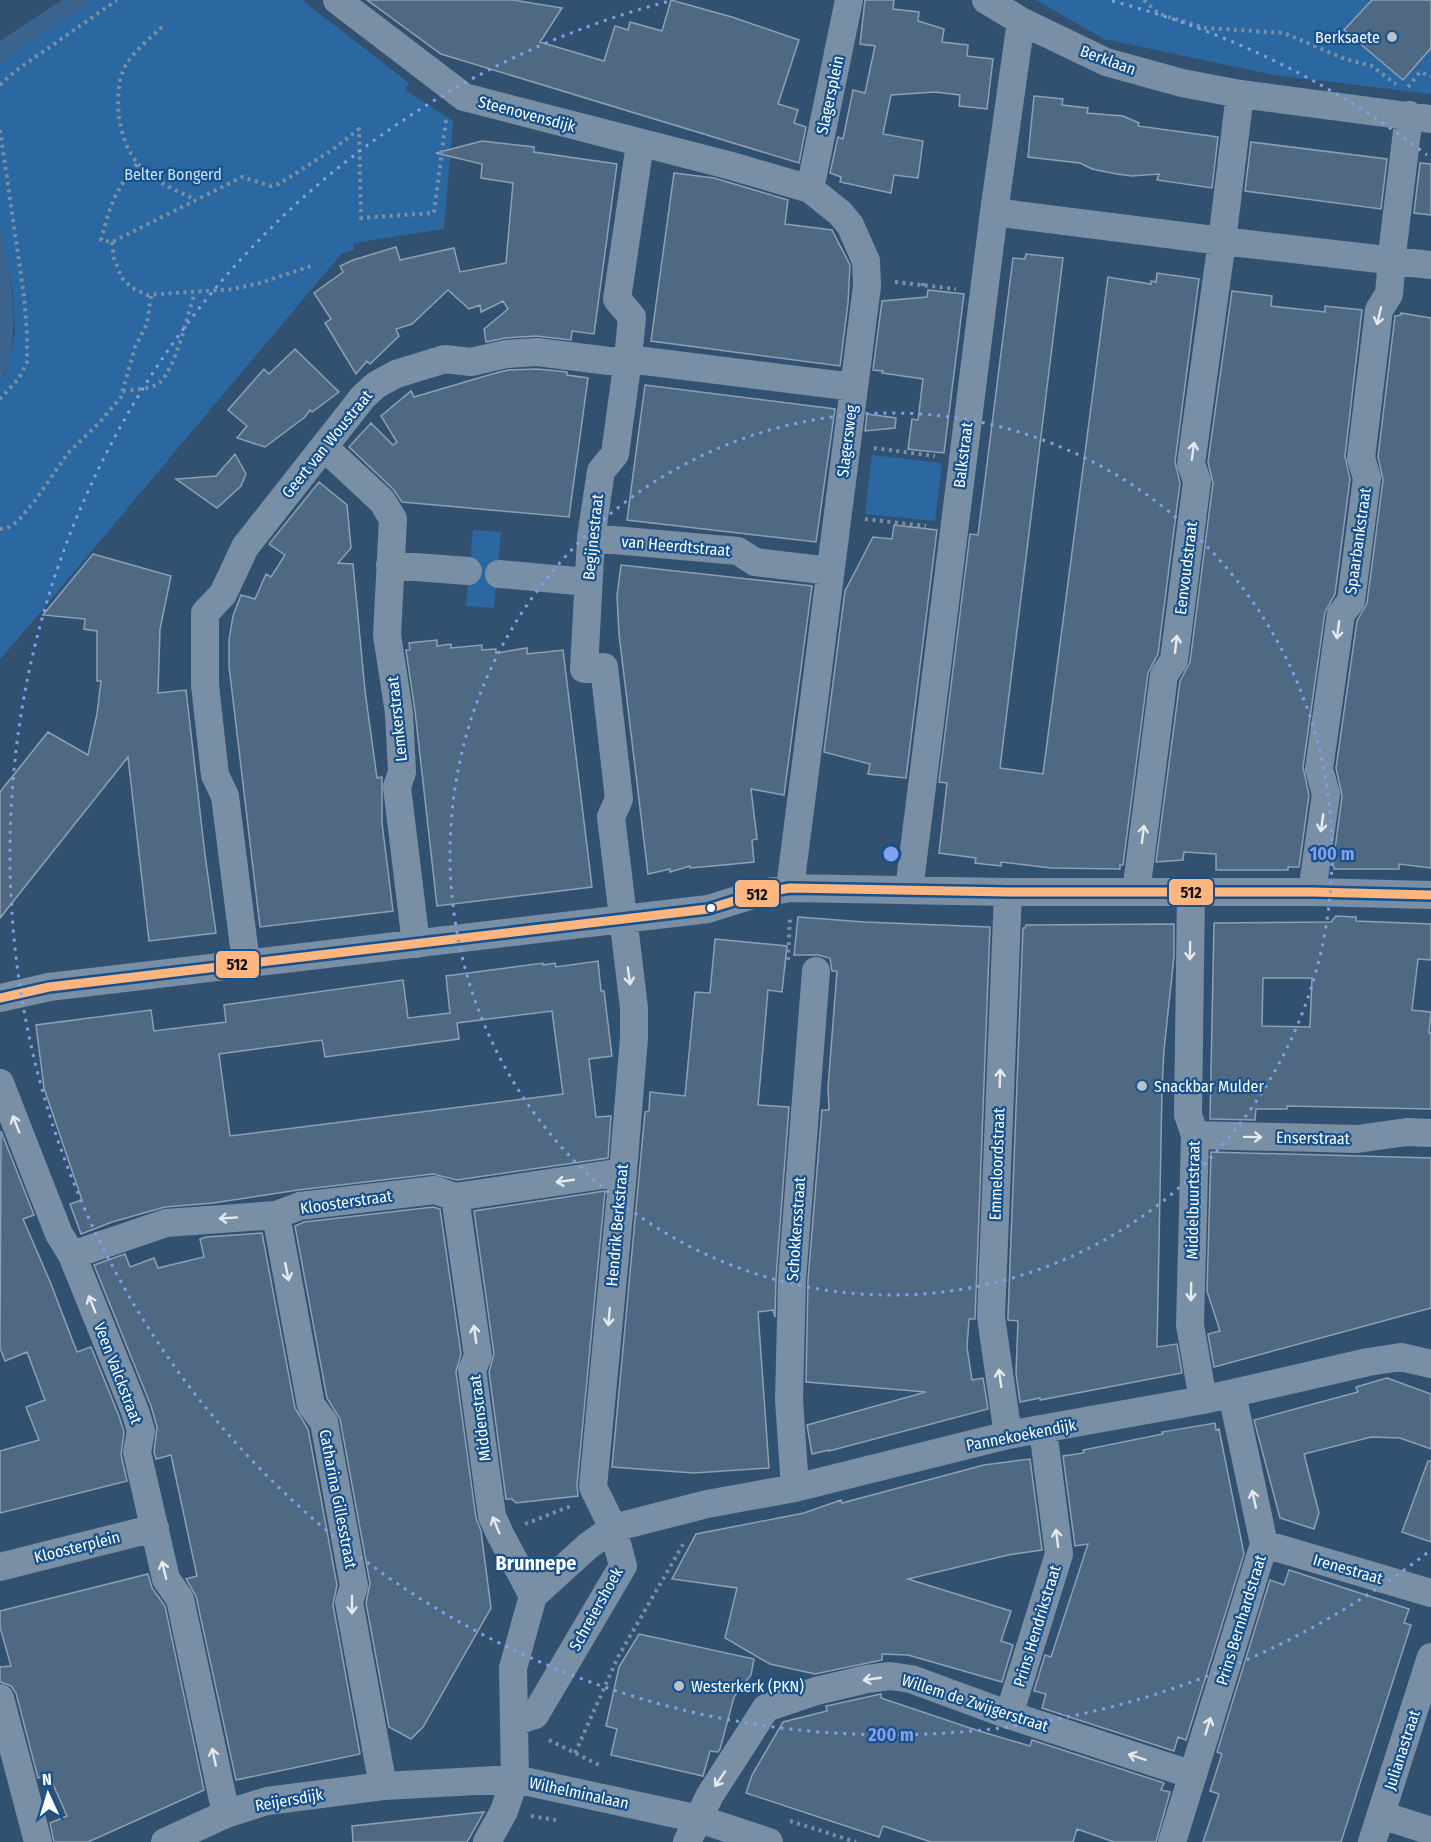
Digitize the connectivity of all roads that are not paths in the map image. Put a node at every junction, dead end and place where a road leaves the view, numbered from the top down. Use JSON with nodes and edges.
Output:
{"nodes":[{"id":1,"x":337,"y":0,"type":"edge"},
{"id":2,"x":849,"y":0,"type":"edge"},
{"id":3,"x":986,"y":0,"type":"edge"},
{"id":4,"x":1021,"y":21,"type":"junction"},
{"id":5,"x":1240,"y":94,"type":"junction"},
{"id":6,"x":1415,"y":108,"type":"edge"},
{"id":7,"x":640,"y":144,"type":"junction"},
{"id":8,"x":810,"y":189,"type":"junction"},
{"id":9,"x":994,"y":212,"type":"junction"},
{"id":10,"x":1222,"y":241,"type":"junction"},
{"id":11,"x":1393,"y":260,"type":"junction"},
{"id":12,"x":1431,"y":265,"type":"edge"},
{"id":13,"x":628,"y":359,"type":"junction"},
{"id":14,"x":854,"y":387,"type":"junction"},
{"id":15,"x":324,"y":447,"type":"junction"},
{"id":16,"x":591,"y":538,"type":"junction"},
{"id":17,"x":390,"y":564,"type":"junction"},
{"id":18,"x":468,"y":571,"type":"dead end"},
{"id":19,"x":830,"y":571,"type":"junction"},
{"id":20,"x":499,"y":574,"type":"dead end"},
{"id":21,"x":588,"y":582,"type":"junction"},
{"id":22,"x":790,"y":888,"type":"junction"},
{"id":23,"x":909,"y":890,"type":"junction"},
{"id":24,"x":1008,"y":892,"type":"junction"},
{"id":25,"x":1136,"y":892,"type":"junction"},
{"id":26,"x":1191,"y":892,"type":"junction"},
{"id":27,"x":1312,"y":892,"type":"junction"},
{"id":28,"x":1431,"y":895,"type":"edge"},
{"id":29,"x":622,"y":918,"type":"junction"},
{"id":30,"x":416,"y":944,"type":"junction"},
{"id":31,"x":246,"y":963,"type":"junction"},
{"id":32,"x":816,"y":971,"type":"road end"},
{"id":33,"x":0,"y":998,"type":"edge"},
{"id":34,"x":0,"y":1083,"type":"edge"},
{"id":35,"x":1431,"y":1133,"type":"edge"},
{"id":36,"x":1195,"y":1135,"type":"junction"},
{"id":37,"x":622,"y":1172,"type":"junction"},
{"id":38,"x":455,"y":1197,"type":"junction"},
{"id":39,"x":276,"y":1215,"type":"junction"},
{"id":40,"x":72,"y":1255,"type":"junction"},
{"id":41,"x":1431,"y":1364,"type":"edge"},
{"id":42,"x":1232,"y":1394,"type":"junction"},
{"id":43,"x":1203,"y":1400,"type":"junction"},
{"id":44,"x":1043,"y":1430,"type":"junction"},
{"id":45,"x":1008,"y":1436,"type":"junction"},
{"id":46,"x":795,"y":1488,"type":"junction"},
{"id":47,"x":613,"y":1527,"type":"junction"},
{"id":48,"x":155,"y":1528,"type":"junction"},
{"id":49,"x":1264,"y":1544,"type":"junction"},
{"id":50,"x":0,"y":1567,"type":"edge"},
{"id":51,"x":1431,"y":1593,"type":"edge"},
{"id":52,"x":533,"y":1596,"type":"junction"},
{"id":53,"x":1431,"y":1657,"type":"edge"},
{"id":54,"x":0,"y":1698,"type":"edge"},
{"id":55,"x":1009,"y":1715,"type":"junction"},
{"id":56,"x":514,"y":1722,"type":"junction"},
{"id":57,"x":1193,"y":1775,"type":"junction"},
{"id":58,"x":515,"y":1779,"type":"junction"},
{"id":59,"x":383,"y":1786,"type":"junction"},
{"id":60,"x":226,"y":1814,"type":"junction"},
{"id":61,"x":1381,"y":1815,"type":"junction"},
{"id":62,"x":693,"y":1830,"type":"edge"},
{"id":63,"x":1431,"y":1831,"type":"edge"},
{"id":64,"x":38,"y":1842,"type":"edge"},
{"id":65,"x":165,"y":1842,"type":"edge"},
{"id":66,"x":487,"y":1842,"type":"edge"},
{"id":67,"x":770,"y":1842,"type":"edge"},
{"id":68,"x":1172,"y":1842,"type":"edge"},
{"id":69,"x":1372,"y":1842,"type":"edge"}],
"edges":[{"from":1,"to":7,"type":"street","name":"Steenovensdijk"},
{"from":2,"to":8,"type":"street","name":"Slagersplein"},
{"from":3,"to":4,"type":"street","name":"Berklaan"},
{"from":4,"to":5,"type":"street","name":"Berklaan"},
{"from":4,"to":9,"type":"street","name":"Balkstraat"},
{"from":5,"to":6,"type":"street","name":"Berklaan"},
{"from":5,"to":10,"type":"street"},
{"from":6,"to":11,"type":"street"},
{"from":7,"to":8,"type":"street","name":"Slagersweg"},
{"from":7,"to":13,"type":"street","name":"Begijnestraat"},
{"from":8,"to":14,"type":"street","name":"Slagersweg"},
{"from":9,"to":10,"type":"street"},
{"from":9,"to":23,"type":"street","name":"Balkstraat"},
{"from":10,"to":11,"type":"street"},
{"from":25,"to":10,"type":"street","name":"Eenvoudstraat","one_way":true},
{"from":11,"to":12,"type":"street"},
{"from":11,"to":27,"type":"street","name":"Spaarbankstraat","one_way":true},
{"from":13,"to":14,"type":"street","name":"Geert van Woustraat"},
{"from":13,"to":15,"type":"street","name":"Geert van Woustraat"},
{"from":13,"to":16,"type":"street","name":"Begijnestraat"},
{"from":14,"to":19,"type":"street","name":"Slagersweg"},
{"from":15,"to":17,"type":"street","name":"Lemkerstraat"},
{"from":15,"to":31,"type":"street","name":"Geert van Woustraat"},
{"from":16,"to":19,"type":"street","name":"van Heerdtstraat"},
{"from":16,"to":21,"type":"street","name":"Begijnestraat"},
{"from":17,"to":18,"type":"street"},
{"from":17,"to":30,"type":"street","name":"Lemkerstraat"},
{"from":19,"to":22,"type":"street","name":"Slagersweg"},
{"from":20,"to":21,"type":"street"},
{"from":21,"to":29,"type":"street","name":"Begijnestraat"},
{"from":22,"to":23,"type":"street"},
{"from":22,"to":29,"type":"street"},
{"from":23,"to":24,"type":"street"},
{"from":24,"to":25,"type":"street"},
{"from":45,"to":24,"type":"street","name":"Emmeloordstraat","one_way":true},
{"from":25,"to":26,"type":"street"},
{"from":26,"to":27,"type":"street"},
{"from":26,"to":36,"type":"street","name":"Middelbuurtstraat","one_way":true},
{"from":27,"to":28,"type":"street"},
{"from":29,"to":30,"type":"street"},
{"from":29,"to":37,"type":"street","name":"Hendrik Berkstraat","one_way":true},
{"from":30,"to":31,"type":"street"},
{"from":31,"to":33,"type":"street"},
{"from":32,"to":46,"type":"street","name":"Schokkersstraat"},
{"from":40,"to":34,"type":"street","name":"Veen Valckstraat","one_way":true},
{"from":36,"to":35,"type":"street","name":"Enserstraat","one_way":true},
{"from":36,"to":43,"type":"street","name":"Middelbuurtstraat","one_way":true},
{"from":37,"to":38,"type":"street","name":"Kloosterstraat","one_way":true},
{"from":37,"to":47,"type":"street","name":"Hendrik Berkstraat","one_way":true},
{"from":38,"to":39,"type":"street","name":"Kloosterstraat"},
{"from":52,"to":38,"type":"street","name":"Middenstraat","one_way":true},
{"from":39,"to":40,"type":"street","name":"Kloosterstraat","one_way":true},
{"from":39,"to":59,"type":"street","name":"Catharina Gillesstraat","one_way":true},
{"from":48,"to":40,"type":"street","name":"Veen Valckstraat","one_way":true},
{"from":41,"to":42,"type":"street","name":"Pannekoekendijk"},
{"from":42,"to":43,"type":"street","name":"Pannekoekendijk"},
{"from":49,"to":42,"type":"street","name":"Prins Bernhardstraat","one_way":true},
{"from":43,"to":44,"type":"street","name":"Pannekoekendijk"},
{"from":44,"to":45,"type":"street","name":"Pannekoekendijk"},
{"from":55,"to":44,"type":"street","name":"Prins Hendrikstraat","one_way":true},
{"from":45,"to":46,"type":"street","name":"Pannekoekendijk"},
{"from":46,"to":47,"type":"street","name":"Pannekoekendijk"},
{"from":47,"to":52,"type":"street"},
{"from":47,"to":56,"type":"street","name":"Schreiershoek"},
{"from":48,"to":50,"type":"street","name":"Kloosterplein"},
{"from":60,"to":48,"type":"street","name":"Veen Valckstraat","one_way":true},
{"from":49,"to":51,"type":"street","name":"Irenestraat"},
{"from":57,"to":49,"type":"street","name":"Prins Bernhardstraat","one_way":true},
{"from":52,"to":56,"type":"street"},
{"from":53,"to":61,"type":"street","name":"Julianastraat"},
{"from":54,"to":64,"type":"street"},
{"from":57,"to":55,"type":"street","name":"Willem de Zwijgerstraat","one_way":true},
{"from":55,"to":62,"type":"street","name":"Willem de Zwijgerstraat","one_way":true},
{"from":56,"to":58,"type":"street"},
{"from":57,"to":68,"type":"street","name":"Prins Bernhardstraat"},
{"from":58,"to":59,"type":"street","name":"Wilhelminalaan"},
{"from":58,"to":62,"type":"street","name":"Wilhelminalaan"},
{"from":58,"to":66,"type":"street"},
{"from":59,"to":60,"type":"street","name":"Reijersdijk"},
{"from":60,"to":65,"type":"street","name":"Reijersdijk"},
{"from":61,"to":63,"type":"street"},
{"from":61,"to":69,"type":"street","name":"Julianastraat"},
{"from":62,"to":67,"type":"street","name":"Wilhelminalaan"}]}
